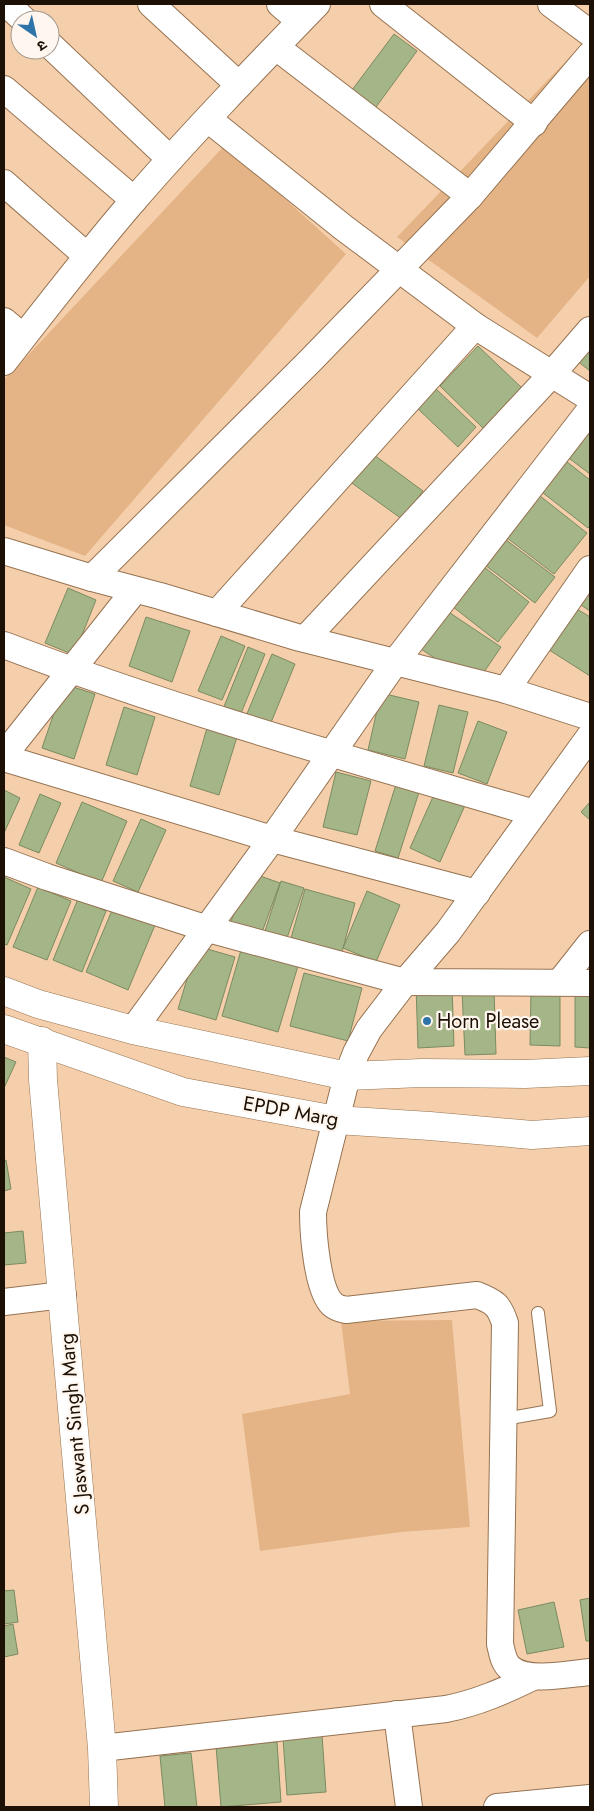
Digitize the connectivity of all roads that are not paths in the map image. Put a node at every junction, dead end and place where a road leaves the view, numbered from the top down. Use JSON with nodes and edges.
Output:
{"nodes":[{"id":1,"x":151,"y":4,"type":"edge"},
{"id":2,"x":280,"y":4,"type":"edge"},
{"id":3,"x":383,"y":4,"type":"edge"},
{"id":4,"x":551,"y":4,"type":"edge"},
{"id":5,"x":309,"y":12,"type":"edge"},
{"id":6,"x":590,"y":33,"type":"edge"},
{"id":7,"x":276,"y":47,"type":"junction"},
{"id":8,"x":60,"y":55,"type":"edge"},
{"id":9,"x":590,"y":55,"type":"edge"},
{"id":10,"x":240,"y":85,"type":"junction"},
{"id":11,"x":4,"y":89,"type":"edge"},
{"id":12,"x":208,"y":119,"type":"junction"},
{"id":13,"x":534,"y":123,"type":"junction"},
{"id":14,"x":170,"y":160,"type":"junction"},
{"id":15,"x":4,"y":183,"type":"edge"},
{"id":16,"x":470,"y":196,"type":"junction"},
{"id":17,"x":134,"y":200,"type":"junction"},
{"id":18,"x":87,"y":256,"type":"junction"},
{"id":19,"x":399,"y":269,"type":"junction"},
{"id":20,"x":4,"y":321,"type":"edge"},
{"id":21,"x":475,"y":326,"type":"junction"},
{"id":22,"x":590,"y":330,"type":"edge"},
{"id":23,"x":23,"y":337,"type":"junction"},
{"id":24,"x":4,"y":362,"type":"edge"},
{"id":25,"x":552,"y":374,"type":"junction"},
{"id":26,"x":590,"y":398,"type":"edge"},
{"id":27,"x":590,"y":410,"type":"edge"},
{"id":28,"x":4,"y":551,"type":"edge"},
{"id":29,"x":590,"y":569,"type":"edge"},
{"id":30,"x":92,"y":578,"type":"junction"},
{"id":31,"x":135,"y":590,"type":"junction"},
{"id":32,"x":216,"y":613,"type":"junction"},
{"id":33,"x":305,"y":639,"type":"junction"},
{"id":34,"x":4,"y":646,"type":"edge"},
{"id":35,"x":396,"y":661,"type":"junction"},
{"id":36,"x":70,"y":670,"type":"junction"},
{"id":37,"x":506,"y":690,"type":"junction"},
{"id":38,"x":590,"y":717,"type":"edge"},
{"id":39,"x":590,"y":736,"type":"edge"},
{"id":40,"x":331,"y":754,"type":"junction"},
{"id":41,"x":4,"y":756,"type":"edge"},
{"id":42,"x":534,"y":813,"type":"junction"},
{"id":43,"x":272,"y":839,"type":"junction"},
{"id":44,"x":4,"y":861,"type":"edge"},
{"id":45,"x":477,"y":893,"type":"junction"},
{"id":46,"x":208,"y":929,"type":"junction"},
{"id":47,"x":590,"y":944,"type":"edge"},
{"id":48,"x":405,"y":982,"type":"junction"},
{"id":49,"x":560,"y":982,"type":"junction"},
{"id":50,"x":590,"y":983,"type":"edge"},
{"id":51,"x":4,"y":991,"type":"edge"},
{"id":52,"x":4,"y":1029,"type":"edge"},
{"id":53,"x":133,"y":1030,"type":"junction"},
{"id":54,"x":42,"y":1041,"type":"junction"},
{"id":55,"x":590,"y":1072,"type":"edge"},
{"id":56,"x":347,"y":1076,"type":"junction"},
{"id":57,"x":336,"y":1120,"type":"junction"},
{"id":58,"x":590,"y":1132,"type":"edge"},
{"id":59,"x":63,"y":1295,"type":"junction"},
{"id":60,"x":4,"y":1302,"type":"edge"},
{"id":61,"x":538,"y":1313,"type":"dead end"},
{"id":62,"x":504,"y":1419,"type":"junction"},
{"id":63,"x":590,"y":1672,"type":"edge"},
{"id":64,"x":532,"y":1676,"type":"junction"},
{"id":65,"x":397,"y":1714,"type":"junction"},
{"id":66,"x":102,"y":1748,"type":"junction"},
{"id":67,"x":590,"y":1798,"type":"edge"},
{"id":68,"x":104,"y":1807,"type":"edge"},
{"id":69,"x":409,"y":1807,"type":"edge"},
{"id":70,"x":497,"y":1807,"type":"edge"}],
"edges":[{"from":1,"to":10,"type":"street"},
{"from":2,"to":5,"type":"street"},
{"from":3,"to":13,"type":"street"},
{"from":4,"to":6,"type":"street"},
{"from":5,"to":7,"type":"street"},
{"from":7,"to":10,"type":"street"},
{"from":7,"to":16,"type":"street"},
{"from":8,"to":14,"type":"street"},
{"from":9,"to":13,"type":"street"},
{"from":10,"to":12,"type":"street"},
{"from":11,"to":17,"type":"street"},
{"from":12,"to":14,"type":"street"},
{"from":12,"to":19,"type":"street"},
{"from":13,"to":16,"type":"street"},
{"from":14,"to":17,"type":"street"},
{"from":15,"to":18,"type":"street"},
{"from":16,"to":19,"type":"street"},
{"from":17,"to":18,"type":"street"},
{"from":18,"to":23,"type":"street"},
{"from":19,"to":21,"type":"street"},
{"from":19,"to":30,"type":"street"},
{"from":20,"to":23,"type":"street"},
{"from":21,"to":25,"type":"street"},
{"from":21,"to":32,"type":"street"},
{"from":22,"to":25,"type":"street"},
{"from":23,"to":24,"type":"street"},
{"from":25,"to":26,"type":"street"},
{"from":25,"to":33,"type":"street"},
{"from":27,"to":35,"type":"street"},
{"from":28,"to":30,"type":"street"},
{"from":29,"to":37,"type":"street"},
{"from":30,"to":31,"type":"street"},
{"from":31,"to":32,"type":"street"},
{"from":31,"to":36,"type":"street"},
{"from":32,"to":33,"type":"street"},
{"from":33,"to":35,"type":"street"},
{"from":34,"to":36,"type":"street"},
{"from":35,"to":37,"type":"street"},
{"from":35,"to":40,"type":"street"},
{"from":36,"to":40,"type":"street"},
{"from":36,"to":41,"type":"street"},
{"from":37,"to":38,"type":"street"},
{"from":39,"to":42,"type":"street"},
{"from":40,"to":42,"type":"street"},
{"from":40,"to":43,"type":"street"},
{"from":41,"to":43,"type":"street"},
{"from":42,"to":45,"type":"street"},
{"from":43,"to":45,"type":"street"},
{"from":43,"to":46,"type":"street"},
{"from":44,"to":46,"type":"street"},
{"from":45,"to":48,"type":"street"},
{"from":46,"to":48,"type":"street"},
{"from":46,"to":53,"type":"street"},
{"from":47,"to":49,"type":"street"},
{"from":48,"to":49,"type":"street"},
{"from":48,"to":56,"type":"street"},
{"from":49,"to":50,"type":"street"},
{"from":51,"to":53,"type":"main road"},
{"from":52,"to":54,"type":"main road","name":"EPDP Marg"},
{"from":53,"to":56,"type":"main road"},
{"from":54,"to":57,"type":"main road","name":"EPDP Marg"},
{"from":54,"to":59,"type":"main road","name":"S Jaswant Singh Marg"},
{"from":55,"to":56,"type":"main road"},
{"from":56,"to":57,"type":"street"},
{"from":57,"to":58,"type":"main road","name":"EPDP Marg"},
{"from":57,"to":62,"type":"street"},
{"from":59,"to":60,"type":"street"},
{"from":59,"to":66,"type":"main road","name":"S Jaswant Singh Marg"},
{"from":61,"to":62,"type":"lane"},
{"from":62,"to":64,"type":"street"},
{"from":63,"to":64,"type":"street"},
{"from":64,"to":65,"type":"street"},
{"from":65,"to":66,"type":"street"},
{"from":65,"to":69,"type":"street"},
{"from":66,"to":68,"type":"main road","name":"S Jaswant Singh Marg"},
{"from":67,"to":70,"type":"street"}]}
